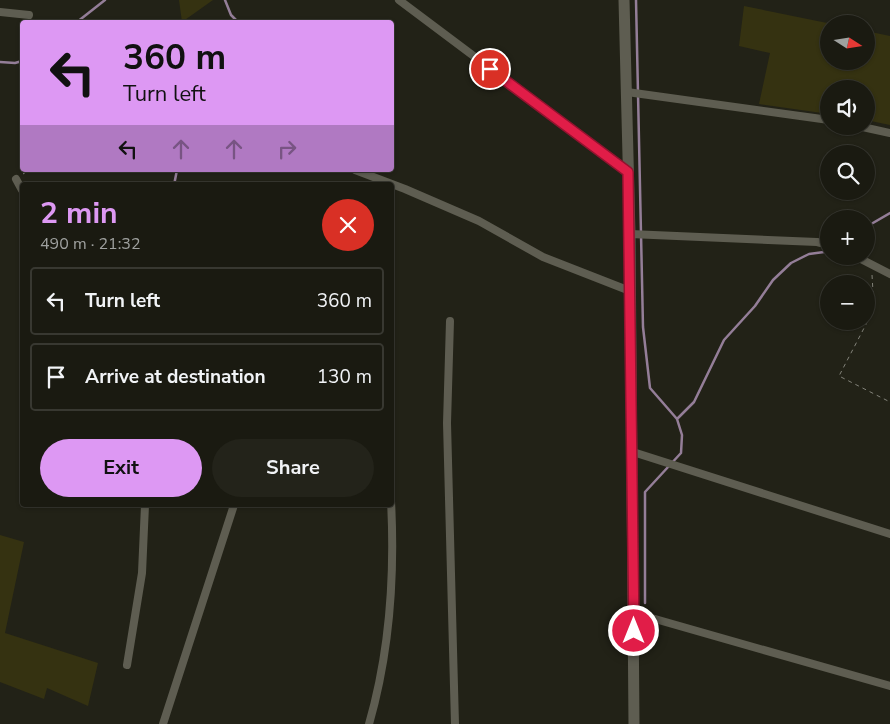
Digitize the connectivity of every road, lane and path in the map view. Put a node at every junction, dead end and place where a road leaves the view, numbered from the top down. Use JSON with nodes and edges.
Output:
{"nodes":[{"id":1,"x":399,"y":0,"type":"edge"},
{"id":2,"x":624,"y":0,"type":"edge"},
{"id":3,"x":0,"y":12,"type":"edge"},
{"id":4,"x":29,"y":14,"type":"dead end"},
{"id":5,"x":627,"y":92,"type":"junction"},
{"id":6,"x":820,"y":119,"type":"edge"},
{"id":7,"x":875,"y":130,"type":"edge"},
{"id":8,"x":890,"y":133,"type":"edge"},
{"id":9,"x":360,"y":172,"type":"edge"},
{"id":10,"x":628,"y":172,"type":"junction"},
{"id":11,"x":16,"y":178,"type":"dead end"},
{"id":12,"x":387,"y":182,"type":"edge"},
{"id":13,"x":394,"y":185,"type":"edge"},
{"id":14,"x":20,"y":186,"type":"edge"},
{"id":15,"x":630,"y":234,"type":"junction"},
{"id":16,"x":820,"y":243,"type":"edge"},
{"id":17,"x":871,"y":265,"type":"edge"},
{"id":18,"x":873,"y":265,"type":"edge"},
{"id":19,"x":890,"y":274,"type":"edge"},
{"id":20,"x":630,"y":292,"type":"junction"},
{"id":21,"x":450,"y":321,"type":"dead end"},
{"id":22,"x":890,"y":402,"type":"edge"},
{"id":23,"x":633,"y":452,"type":"junction"},
{"id":24,"x":145,"y":507,"type":"edge"},
{"id":25,"x":233,"y":507,"type":"edge"},
{"id":26,"x":391,"y":507,"type":"edge"},
{"id":27,"x":890,"y":534,"type":"edge"},
{"id":28,"x":634,"y":613,"type":"junction"},
{"id":29,"x":127,"y":665,"type":"dead end"},
{"id":30,"x":890,"y":686,"type":"edge"},
{"id":31,"x":163,"y":724,"type":"edge"},
{"id":32,"x":369,"y":724,"type":"edge"},
{"id":33,"x":455,"y":724,"type":"edge"},
{"id":34,"x":634,"y":724,"type":"edge"}],
"edges":[{"from":1,"to":10,"type":"street"},
{"from":2,"to":5,"type":"main road"},
{"from":3,"to":4,"type":"street"},
{"from":5,"to":6,"type":"street"},
{"from":5,"to":10,"type":"main road"},
{"from":7,"to":8,"type":"street"},
{"from":9,"to":12,"type":"street"},
{"from":10,"to":15,"type":"main road"},
{"from":11,"to":14,"type":"street"},
{"from":13,"to":20,"type":"street"},
{"from":15,"to":16,"type":"street"},
{"from":15,"to":20,"type":"main road"},
{"from":17,"to":22,"type":"path"},
{"from":18,"to":19,"type":"street"},
{"from":20,"to":23,"type":"main road"},
{"from":21,"to":33,"type":"street"},
{"from":23,"to":27,"type":"street"},
{"from":23,"to":28,"type":"main road"},
{"from":24,"to":29,"type":"street"},
{"from":25,"to":31,"type":"street"},
{"from":26,"to":32,"type":"street"},
{"from":28,"to":30,"type":"street"},
{"from":28,"to":34,"type":"main road"}]}
